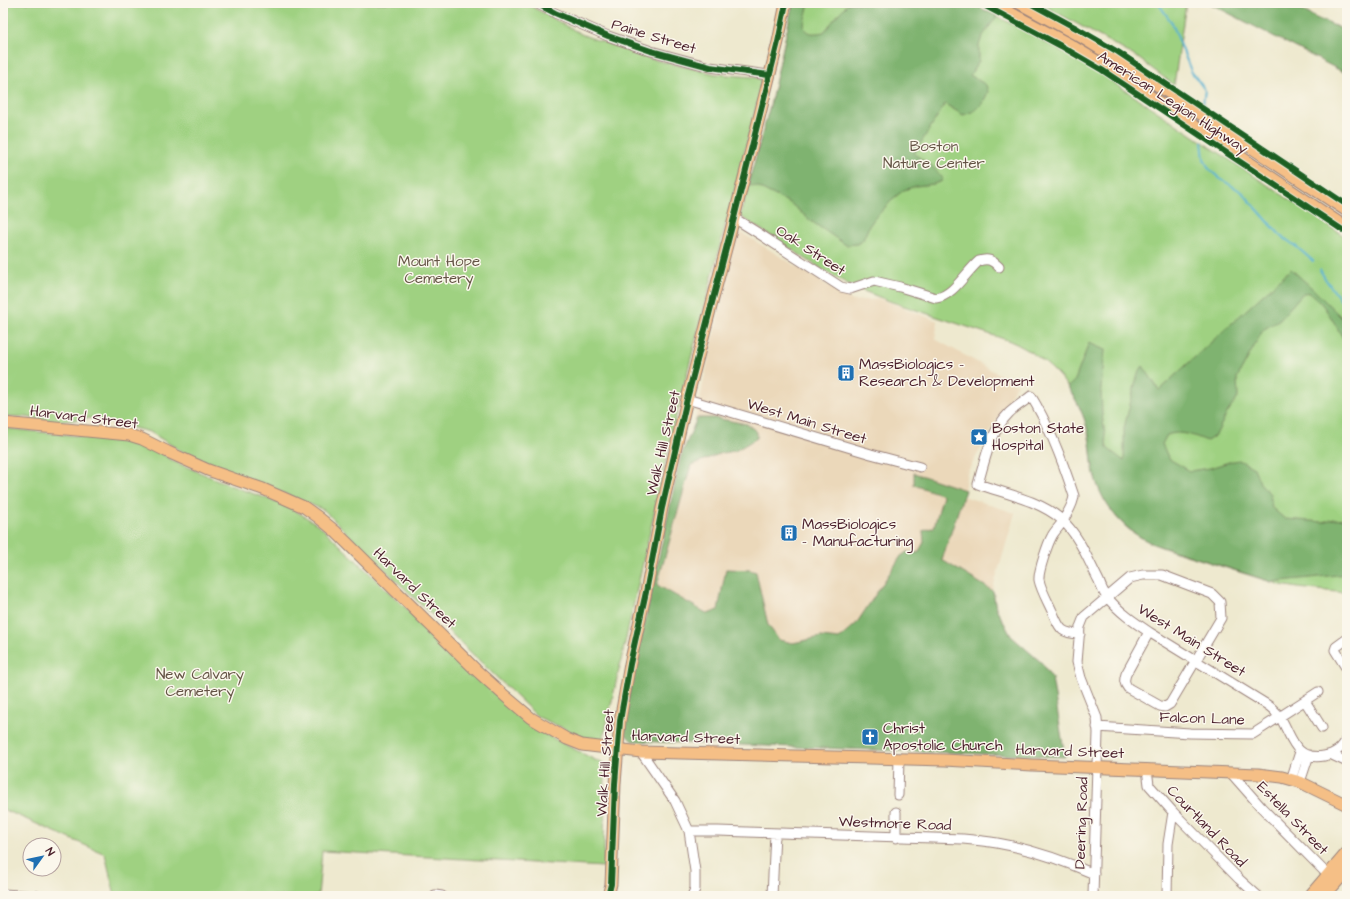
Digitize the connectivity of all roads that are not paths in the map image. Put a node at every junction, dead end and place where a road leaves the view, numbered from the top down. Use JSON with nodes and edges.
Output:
{"nodes":[{"id":1,"x":536,"y":3,"type":"edge"},
{"id":2,"x":786,"y":3,"type":"edge"},
{"id":3,"x":992,"y":3,"type":"edge"},
{"id":4,"x":1019,"y":3,"type":"edge"},
{"id":5,"x":769,"y":75,"type":"junction"},
{"id":6,"x":1347,"y":211,"type":"edge"},
{"id":7,"x":734,"y":218,"type":"junction"},
{"id":8,"x":1347,"y":228,"type":"edge"},
{"id":9,"x":999,"y":267,"type":"dead end"},
{"id":10,"x":687,"y":399,"type":"junction"},
{"id":11,"x":3,"y":423,"type":"edge"},
{"id":12,"x":920,"y":467,"type":"dead end"},
{"id":13,"x":1063,"y":521,"type":"junction"},
{"id":14,"x":1107,"y":597,"type":"junction"},
{"id":15,"x":1149,"y":632,"type":"junction"},
{"id":16,"x":1080,"y":634,"type":"junction"},
{"id":17,"x":1347,"y":639,"type":"edge"},
{"id":18,"x":1196,"y":660,"type":"junction"},
{"id":19,"x":1347,"y":670,"type":"edge"},
{"id":20,"x":1318,"y":692,"type":"dead end"},
{"id":21,"x":1305,"y":701,"type":"junction"},
{"id":22,"x":1279,"y":716,"type":"junction"},
{"id":23,"x":1097,"y":727,"type":"junction"},
{"id":24,"x":1322,"y":728,"type":"dead end"},
{"id":25,"x":1347,"y":738,"type":"edge"},
{"id":26,"x":618,"y":749,"type":"junction"},
{"id":27,"x":641,"y":752,"type":"junction"},
{"id":28,"x":1304,"y":754,"type":"junction"},
{"id":29,"x":1332,"y":755,"type":"junction"},
{"id":30,"x":899,"y":759,"type":"junction"},
{"id":31,"x":1347,"y":762,"type":"edge"},
{"id":32,"x":1097,"y":768,"type":"junction"},
{"id":33,"x":1147,"y":769,"type":"junction"},
{"id":34,"x":1231,"y":773,"type":"junction"},
{"id":35,"x":1296,"y":781,"type":"junction"},
{"id":36,"x":898,"y":795,"type":"dead end"},
{"id":37,"x":1347,"y":805,"type":"edge"},
{"id":38,"x":896,"y":812,"type":"dead end"},
{"id":39,"x":1172,"y":812,"type":"junction"},
{"id":40,"x":689,"y":831,"type":"junction"},
{"id":41,"x":776,"y":833,"type":"junction"},
{"id":42,"x":896,"y":838,"type":"junction"},
{"id":43,"x":1347,"y":854,"type":"edge"},
{"id":44,"x":1094,"y":874,"type":"junction"},
{"id":45,"x":1341,"y":875,"type":"edge"},
{"id":46,"x":3,"y":894,"type":"edge"},
{"id":47,"x":695,"y":894,"type":"edge"},
{"id":48,"x":37,"y":896,"type":"edge"},
{"id":49,"x":608,"y":896,"type":"edge"},
{"id":50,"x":772,"y":896,"type":"edge"},
{"id":51,"x":1093,"y":896,"type":"edge"},
{"id":52,"x":1167,"y":896,"type":"edge"},
{"id":53,"x":1258,"y":896,"type":"edge"},
{"id":54,"x":1311,"y":896,"type":"edge"},
{"id":55,"x":1323,"y":896,"type":"edge"}],
"edges":[{"from":1,"to":5,"type":"street","name":"Paine Street"},
{"from":2,"to":5,"type":"main road","name":"Walk Hill Street"},
{"from":3,"to":8,"type":"main road","name":"American Legion Highway"},
{"from":4,"to":6,"type":"main road","name":"American Legion Highway"},
{"from":5,"to":7,"type":"main road","name":"Walk Hill Street"},
{"from":7,"to":9,"type":"street","name":"Oak Street"},
{"from":7,"to":10,"type":"main road","name":"Walk Hill Street"},
{"from":10,"to":12,"type":"street","name":"West Main Street"},
{"from":10,"to":26,"type":"main road","name":"Walk Hill Street"},
{"from":11,"to":26,"type":"main road","name":"Harvard Street"},
{"from":13,"to":13,"type":"street","name":"West Main Street"},
{"from":13,"to":14,"type":"street","name":"West Main Street"},
{"from":13,"to":16,"type":"street"},
{"from":14,"to":15,"type":"street","name":"West Main Street"},
{"from":14,"to":16,"type":"street","name":"Deering Road"},
{"from":14,"to":18,"type":"street","name":"Deering Road"},
{"from":15,"to":18,"type":"street","name":"West Main Street"},
{"from":15,"to":18,"type":"street","name":"Deering Road"},
{"from":16,"to":23,"type":"street","name":"Deering Road"},
{"from":17,"to":19,"type":"street"},
{"from":18,"to":22,"type":"street","name":"West Main Street"},
{"from":20,"to":21,"type":"street","name":"Falcon Lane"},
{"from":21,"to":22,"type":"street","name":"Falcon Lane"},
{"from":21,"to":24,"type":"street"},
{"from":22,"to":23,"type":"street","name":"Falcon Lane"},
{"from":22,"to":28,"type":"street","name":"West Main Street"},
{"from":23,"to":32,"type":"street","name":"Deering Road"},
{"from":25,"to":29,"type":"street"},
{"from":26,"to":27,"type":"main road","name":"Harvard Street"},
{"from":26,"to":49,"type":"main road","name":"Walk Hill Street"},
{"from":27,"to":30,"type":"main road","name":"Harvard Street"},
{"from":27,"to":40,"type":"street"},
{"from":28,"to":29,"type":"street"},
{"from":28,"to":35,"type":"street"},
{"from":29,"to":31,"type":"street"},
{"from":30,"to":32,"type":"main road","name":"Harvard Street"},
{"from":30,"to":36,"type":"street"},
{"from":32,"to":33,"type":"main road","name":"Harvard Street"},
{"from":32,"to":44,"type":"street","name":"Deering Road"},
{"from":33,"to":34,"type":"main road","name":"Harvard Street"},
{"from":33,"to":39,"type":"street","name":"Courtland Road"},
{"from":34,"to":35,"type":"main road","name":"Harvard Street"},
{"from":34,"to":45,"type":"street","name":"Estella Street"},
{"from":35,"to":37,"type":"main road","name":"Harvard Street"},
{"from":38,"to":42,"type":"street"},
{"from":39,"to":52,"type":"street"},
{"from":39,"to":53,"type":"street","name":"Courtland Road"},
{"from":40,"to":41,"type":"street","name":"Westmore Road"},
{"from":40,"to":47,"type":"street"},
{"from":41,"to":42,"type":"street","name":"Westmore Road"},
{"from":41,"to":50,"type":"street"},
{"from":42,"to":44,"type":"street","name":"Westmore Road"},
{"from":43,"to":45,"type":"highway"},
{"from":44,"to":51,"type":"street","name":"Deering Road"},
{"from":45,"to":54,"type":"highway"},
{"from":45,"to":55,"type":"highway"},
{"from":46,"to":48,"type":"street"}]}
